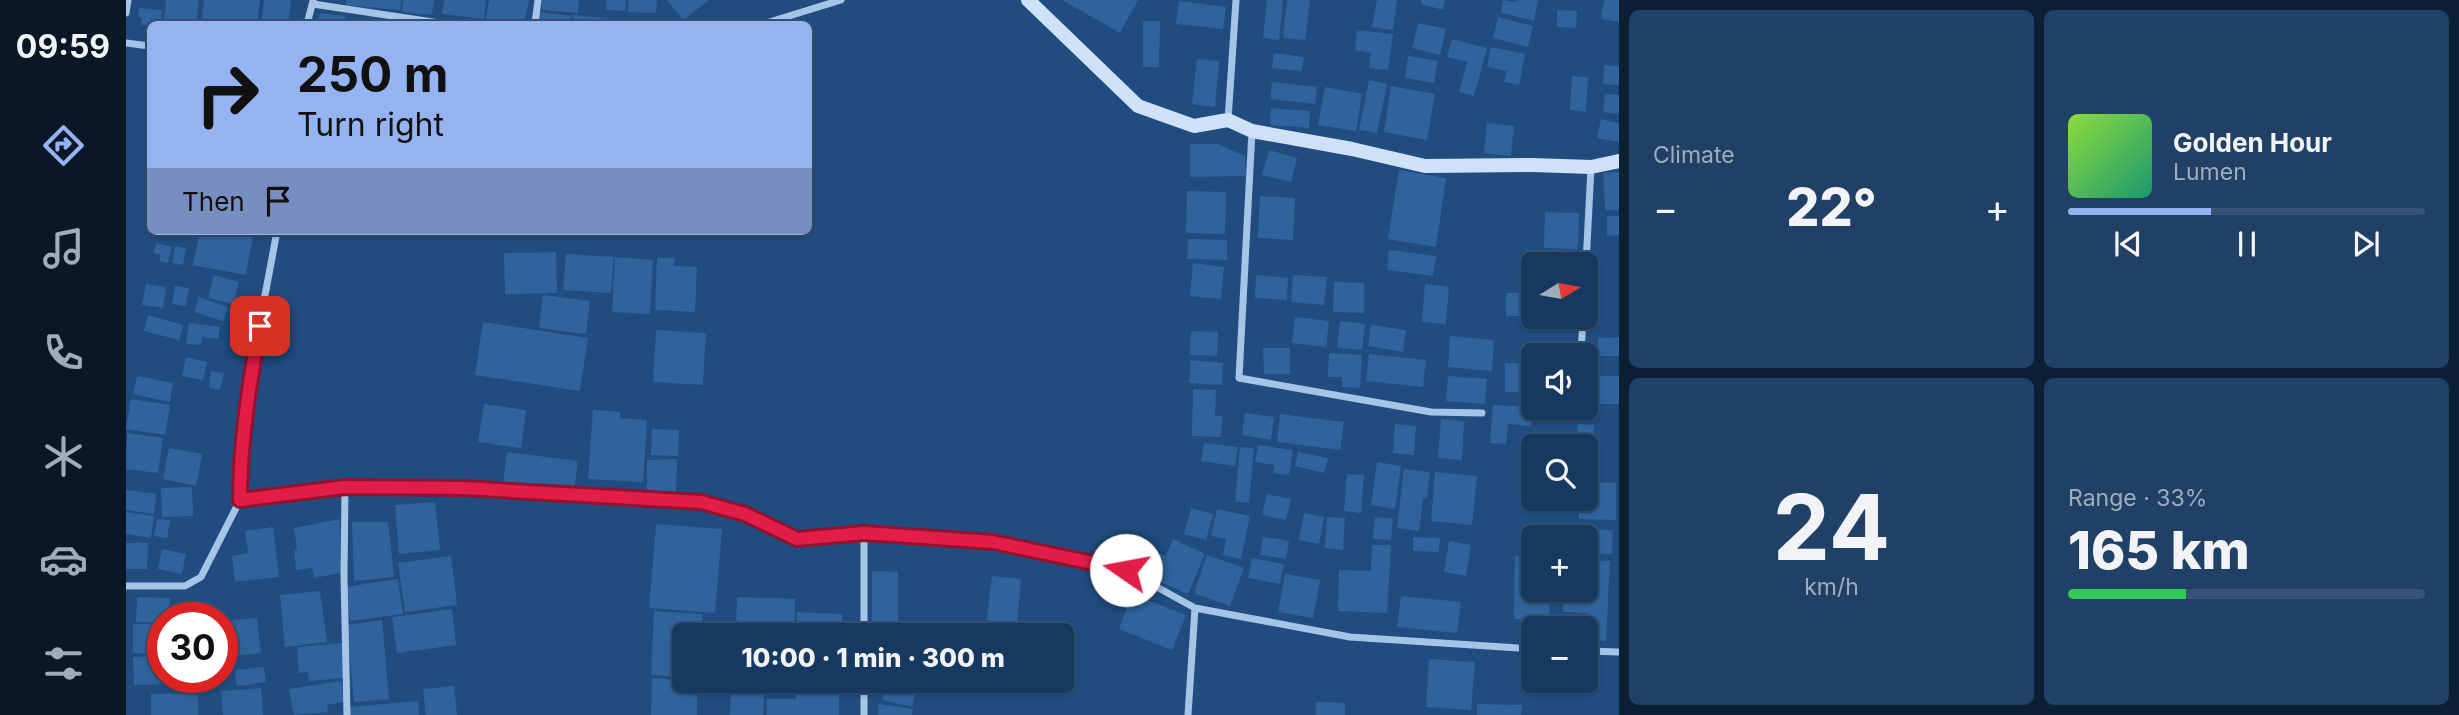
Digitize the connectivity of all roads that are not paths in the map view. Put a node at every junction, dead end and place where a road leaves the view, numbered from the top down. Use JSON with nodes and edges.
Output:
{"nodes":[{"id":1,"x":128,"y":0,"type":"edge"},
{"id":2,"x":538,"y":0,"type":"edge"},
{"id":3,"x":841,"y":0,"type":"edge"},
{"id":4,"x":1028,"y":0,"type":"edge"},
{"id":5,"x":1236,"y":0,"type":"edge"},
{"id":6,"x":313,"y":2,"type":"edge"},
{"id":7,"x":126,"y":13,"type":"edge"},
{"id":8,"x":308,"y":21,"type":"edge"},
{"id":9,"x":428,"y":21,"type":"edge"},
{"id":10,"x":535,"y":21,"type":"edge"},
{"id":11,"x":773,"y":21,"type":"edge"},
{"id":12,"x":126,"y":43,"type":"edge"},
{"id":13,"x":147,"y":46,"type":"edge"},
{"id":14,"x":1228,"y":120,"type":"junction"},
{"id":15,"x":1252,"y":131,"type":"junction"},
{"id":16,"x":1619,"y":161,"type":"edge"},
{"id":17,"x":1591,"y":167,"type":"junction"},
{"id":18,"x":276,"y":235,"type":"edge"},
{"id":19,"x":1587,"y":252,"type":"edge"},
{"id":20,"x":1482,"y":413,"type":"dead end"},
{"id":21,"x":345,"y":487,"type":"junction"},
{"id":22,"x":240,"y":500,"type":"junction"},
{"id":23,"x":864,"y":533,"type":"junction"},
{"id":24,"x":126,"y":586,"type":"edge"},
{"id":25,"x":1195,"y":608,"type":"junction"},
{"id":26,"x":864,"y":623,"type":"edge"},
{"id":27,"x":1521,"y":648,"type":"edge"},
{"id":28,"x":1598,"y":651,"type":"edge"},
{"id":29,"x":1619,"y":652,"type":"edge"},
{"id":30,"x":864,"y":693,"type":"edge"},
{"id":31,"x":347,"y":715,"type":"edge"},
{"id":32,"x":864,"y":715,"type":"edge"},
{"id":33,"x":1188,"y":715,"type":"edge"}],
"edges":[{"from":1,"to":7,"type":"street"},
{"from":2,"to":10,"type":"street"},
{"from":3,"to":11,"type":"street"},
{"from":4,"to":14,"type":"street"},
{"from":5,"to":14,"type":"street"},
{"from":6,"to":8,"type":"street"},
{"from":6,"to":9,"type":"street"},
{"from":12,"to":13,"type":"street"},
{"from":14,"to":15,"type":"street"},
{"from":15,"to":17,"type":"street"},
{"from":15,"to":20,"type":"street"},
{"from":16,"to":17,"type":"street"},
{"from":17,"to":19,"type":"street"},
{"from":18,"to":22,"type":"street"},
{"from":21,"to":22,"type":"street"},
{"from":21,"to":23,"type":"street"},
{"from":21,"to":31,"type":"street"},
{"from":22,"to":24,"type":"street"},
{"from":23,"to":25,"type":"street"},
{"from":23,"to":26,"type":"street"},
{"from":25,"to":27,"type":"street"},
{"from":25,"to":33,"type":"street"},
{"from":28,"to":29,"type":"street"},
{"from":30,"to":32,"type":"street"}]}
